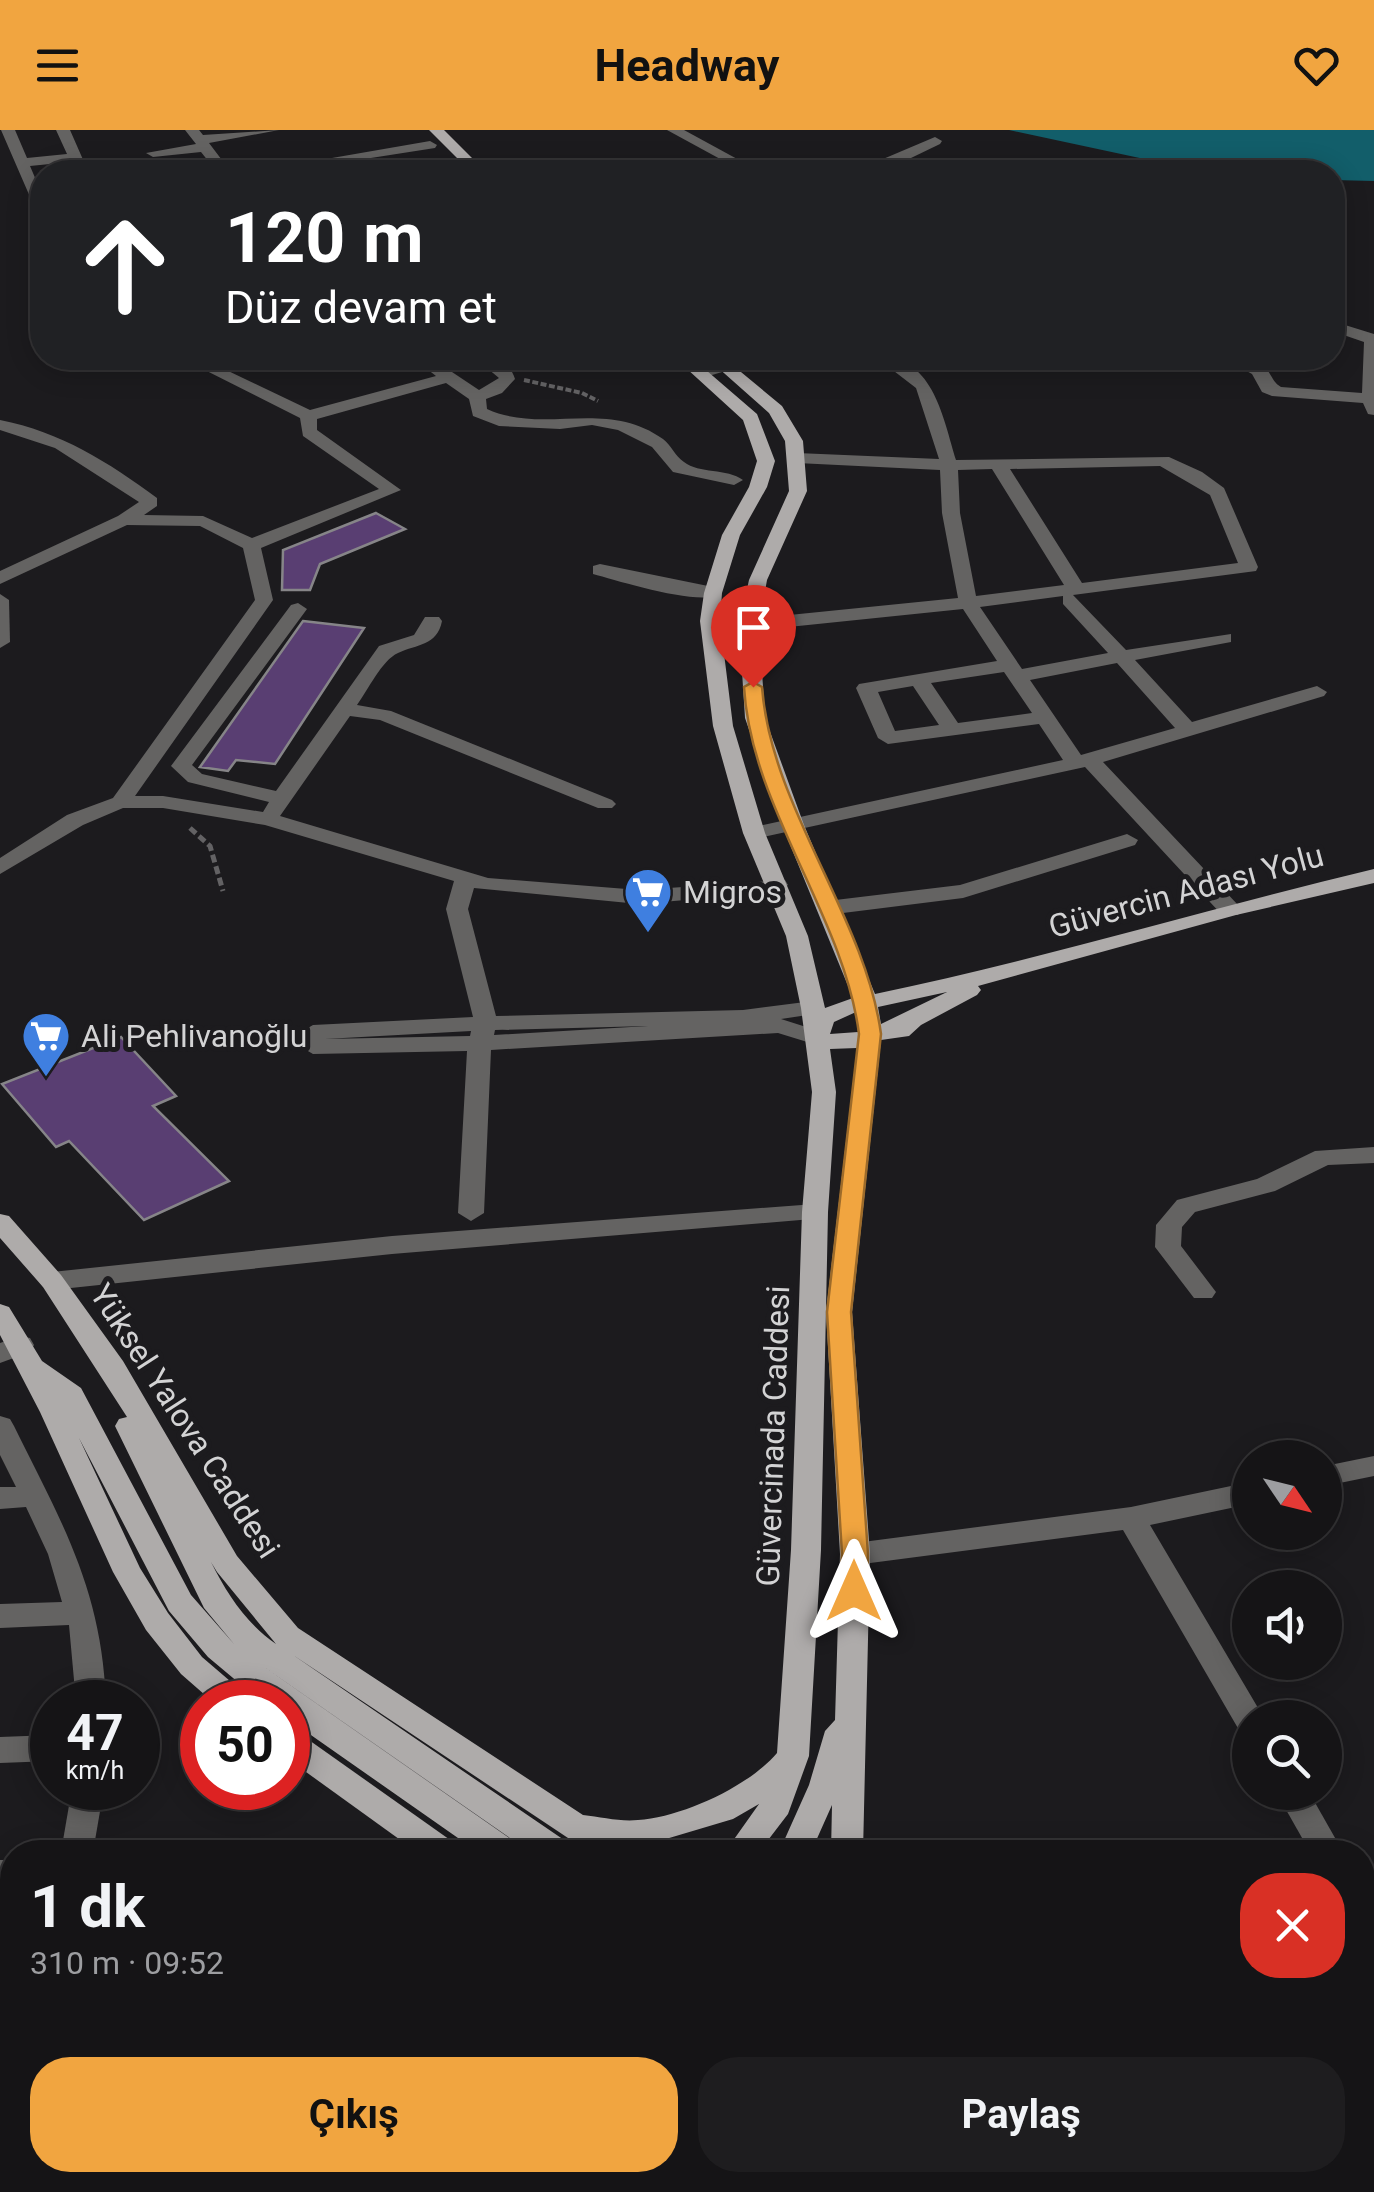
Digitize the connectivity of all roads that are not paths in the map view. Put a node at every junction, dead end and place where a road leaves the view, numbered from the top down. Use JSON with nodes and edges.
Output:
{"nodes":[{"id":1,"x":8,"y":130,"type":"edge"},
{"id":2,"x":62,"y":130,"type":"edge"},
{"id":3,"x":272,"y":130,"type":"edge"},
{"id":4,"x":416,"y":130,"type":"edge"},
{"id":5,"x":674,"y":130,"type":"edge"},
{"id":6,"x":433,"y":138,"type":"edge"},
{"id":7,"x":199,"y":139,"type":"edge"},
{"id":8,"x":936,"y":141,"type":"dead end"},
{"id":9,"x":153,"y":153,"type":"dead end"},
{"id":10,"x":76,"y":160,"type":"edge"},
{"id":11,"x":215,"y":160,"type":"edge"},
{"id":12,"x":320,"y":160,"type":"edge"},
{"id":13,"x":449,"y":160,"type":"edge"},
{"id":14,"x":463,"y":160,"type":"edge"},
{"id":15,"x":731,"y":160,"type":"edge"},
{"id":16,"x":890,"y":160,"type":"edge"},
{"id":17,"x":22,"y":162,"type":"junction"},
{"id":18,"x":30,"y":162,"type":"edge"},
{"id":19,"x":30,"y":181,"type":"edge"},
{"id":20,"x":1345,"y":329,"type":"edge"},
{"id":21,"x":214,"y":370,"type":"edge"},
{"id":22,"x":439,"y":370,"type":"edge"},
{"id":23,"x":503,"y":370,"type":"edge"},
{"id":24,"x":717,"y":370,"type":"edge"},
{"id":25,"x":720,"y":370,"type":"edge"},
{"id":26,"x":902,"y":370,"type":"edge"},
{"id":27,"x":1255,"y":370,"type":"edge"},
{"id":28,"x":449,"y":377,"type":"junction"},
{"id":29,"x":478,"y":397,"type":"junction"},
{"id":30,"x":1373,"y":399,"type":"edge"},
{"id":31,"x":308,"y":416,"type":"junction"},
{"id":32,"x":0,"y":425,"type":"edge"},
{"id":33,"x":797,"y":458,"type":"junction"},
{"id":34,"x":997,"y":464,"type":"junction"},
{"id":35,"x":949,"y":465,"type":"junction"},
{"id":36,"x":734,"y":480,"type":"dead end"},
{"id":37,"x":124,"y":520,"type":"junction"},
{"id":38,"x":251,"y":546,"type":"junction"},
{"id":39,"x":600,"y":570,"type":"dead end"},
{"id":40,"x":0,"y":578,"type":"edge"},
{"id":41,"x":1262,"y":578,"type":"dead end"},
{"id":42,"x":713,"y":593,"type":"junction"},
{"id":43,"x":1073,"y":593,"type":"junction"},
{"id":44,"x":0,"y":600,"type":"edge"},
{"id":45,"x":971,"y":608,"type":"junction"},
{"id":46,"x":298,"y":609,"type":"dead end"},
{"id":47,"x":432,"y":621,"type":"dead end"},
{"id":48,"x":749,"y":625,"type":"junction"},
{"id":49,"x":1224,"y":638,"type":"dead end"},
{"id":50,"x":0,"y":642,"type":"edge"},
{"id":51,"x":1123,"y":659,"type":"junction"},
{"id":52,"x":1013,"y":670,"type":"junction"},
{"id":53,"x":918,"y":680,"type":"junction"},
{"id":54,"x":1316,"y":692,"type":"dead end"},
{"id":55,"x":345,"y":709,"type":"junction"},
{"id":56,"x":1045,"y":717,"type":"junction"},
{"id":57,"x":952,"y":730,"type":"junction"},
{"id":58,"x":1188,"y":730,"type":"junction"},
{"id":59,"x":1083,"y":761,"type":"junction"},
{"id":60,"x":282,"y":799,"type":"junction"},
{"id":61,"x":120,"y":802,"type":"junction"},
{"id":62,"x":605,"y":804,"type":"dead end"},
{"id":63,"x":268,"y":819,"type":"junction"},
{"id":64,"x":793,"y":825,"type":"junction"},
{"id":65,"x":754,"y":833,"type":"junction"},
{"id":66,"x":1128,"y":840,"type":"dead end"},
{"id":67,"x":0,"y":867,"type":"edge"},
{"id":68,"x":1374,"y":876,"type":"edge"},
{"id":69,"x":466,"y":878,"type":"junction"},
{"id":70,"x":778,"y":885,"type":"junction"},
{"id":71,"x":827,"y":908,"type":"junction"},
{"id":72,"x":1230,"y":910,"type":"junction"},
{"id":73,"x":1016,"y":971,"type":"junction"},
{"id":74,"x":866,"y":1002,"type":"junction"},
{"id":75,"x":814,"y":1008,"type":"junction"},
{"id":76,"x":913,"y":1020,"type":"junction"},
{"id":77,"x":483,"y":1033,"type":"junction"},
{"id":78,"x":870,"y":1034,"type":"junction"},
{"id":79,"x":817,"y":1038,"type":"junction"},
{"id":80,"x":863,"y":1089,"type":"junction"},
{"id":81,"x":1374,"y":1155,"type":"edge"},
{"id":82,"x":815,"y":1212,"type":"junction"},
{"id":83,"x":470,"y":1213,"type":"dead end"},
{"id":84,"x":0,"y":1222,"type":"edge"},
{"id":85,"x":52,"y":1282,"type":"junction"},
{"id":86,"x":1203,"y":1292,"type":"dead end"},
{"id":87,"x":0,"y":1313,"type":"edge"},
{"id":88,"x":77,"y":1321,"type":"junction"},
{"id":89,"x":17,"y":1356,"type":"edge"},
{"id":90,"x":0,"y":1426,"type":"edge"},
{"id":91,"x":1374,"y":1466,"type":"edge"},
{"id":92,"x":1342,"y":1473,"type":"edge"},
{"id":93,"x":34,"y":1496,"type":"junction"},
{"id":94,"x":1232,"y":1497,"type":"edge"},
{"id":95,"x":0,"y":1498,"type":"edge"},
{"id":96,"x":1132,"y":1518,"type":"junction"},
{"id":97,"x":855,"y":1554,"type":"junction"},
{"id":98,"x":80,"y":1612,"type":"junction"},
{"id":99,"x":0,"y":1616,"type":"edge"},
{"id":100,"x":89,"y":1680,"type":"edge"},
{"id":101,"x":202,"y":1680,"type":"edge"},
{"id":102,"x":850,"y":1700,"type":"junction"},
{"id":103,"x":1238,"y":1700,"type":"edge"},
{"id":104,"x":30,"y":1749,"type":"edge"},
{"id":105,"x":0,"y":1750,"type":"edge"},
{"id":106,"x":793,"y":1756,"type":"junction"},
{"id":107,"x":310,"y":1758,"type":"edge"},
{"id":108,"x":84,"y":1810,"type":"edge"},
{"id":109,"x":1302,"y":1810,"type":"edge"},
{"id":110,"x":576,"y":1827,"type":"junction"},
{"id":111,"x":79,"y":1840,"type":"edge"},
{"id":112,"x":424,"y":1840,"type":"edge"},
{"id":113,"x":485,"y":1840,"type":"edge"},
{"id":114,"x":538,"y":1840,"type":"edge"},
{"id":115,"x":596,"y":1840,"type":"edge"},
{"id":116,"x":751,"y":1840,"type":"edge"},
{"id":117,"x":800,"y":1840,"type":"edge"},
{"id":118,"x":847,"y":1840,"type":"edge"},
{"id":119,"x":1320,"y":1840,"type":"edge"}],
"edges":[{"from":1,"to":17,"type":"street"},
{"from":2,"to":10,"type":"street"},
{"from":3,"to":7,"type":"street"},
{"from":4,"to":6,"type":"main road"},
{"from":5,"to":15,"type":"street"},
{"from":6,"to":12,"type":"street"},
{"from":6,"to":13,"type":"main road"},
{"from":6,"to":14,"type":"main road"},
{"from":7,"to":9,"type":"street"},
{"from":7,"to":11,"type":"street"},
{"from":8,"to":16,"type":"street"},
{"from":17,"to":18,"type":"street"},
{"from":17,"to":19,"type":"street"},
{"from":20,"to":30,"type":"street"},
{"from":21,"to":31,"type":"street"},
{"from":22,"to":28,"type":"street"},
{"from":23,"to":29,"type":"street"},
{"from":24,"to":42,"type":"main road","name":"Güvercinada Caddesi"},
{"from":25,"to":33,"type":"main road"},
{"from":26,"to":35,"type":"street"},
{"from":27,"to":30,"type":"street"},
{"from":28,"to":29,"type":"street"},
{"from":28,"to":31,"type":"street"},
{"from":29,"to":36,"type":"street"},
{"from":31,"to":38,"type":"street"},
{"from":32,"to":37,"type":"street"},
{"from":33,"to":35,"type":"street"},
{"from":33,"to":48,"type":"main road","name":"Güvercinada Caddesi"},
{"from":34,"to":35,"type":"street"},
{"from":34,"to":43,"type":"street"},
{"from":34,"to":43,"type":"street"},
{"from":35,"to":45,"type":"street"},
{"from":37,"to":38,"type":"street"},
{"from":37,"to":40,"type":"street"},
{"from":38,"to":61,"type":"street"},
{"from":39,"to":42,"type":"street"},
{"from":41,"to":43,"type":"street"},
{"from":42,"to":65,"type":"main road","name":"Güvercinada Caddesi"},
{"from":43,"to":45,"type":"street"},
{"from":43,"to":51,"type":"street"},
{"from":44,"to":50,"type":"street"},
{"from":45,"to":48,"type":"street"},
{"from":45,"to":52,"type":"street"},
{"from":46,"to":60,"type":"street"},
{"from":47,"to":55,"type":"street"},
{"from":48,"to":64,"type":"main road","name":"Güvercinada Caddesi"},
{"from":49,"to":51,"type":"street"},
{"from":51,"to":52,"type":"street"},
{"from":51,"to":58,"type":"street"},
{"from":52,"to":53,"type":"street"},
{"from":52,"to":56,"type":"street"},
{"from":53,"to":57,"type":"street"},
{"from":53,"to":57,"type":"street"},
{"from":54,"to":58,"type":"street"},
{"from":55,"to":60,"type":"street"},
{"from":55,"to":62,"type":"street"},
{"from":56,"to":57,"type":"street"},
{"from":56,"to":59,"type":"street"},
{"from":58,"to":59,"type":"street"},
{"from":59,"to":64,"type":"street"},
{"from":59,"to":72,"type":"street"},
{"from":60,"to":63,"type":"street"},
{"from":61,"to":63,"type":"street"},
{"from":61,"to":67,"type":"street"},
{"from":63,"to":69,"type":"street"},
{"from":64,"to":65,"type":"street"},
{"from":64,"to":71,"type":"main road","name":"Güvercinada Caddesi"},
{"from":65,"to":70,"type":"main road","name":"Güvercinada Caddesi"},
{"from":66,"to":71,"type":"street"},
{"from":68,"to":72,"type":"main road","name":"Güvercin Adası Yolu"},
{"from":69,"to":70,"type":"street"},
{"from":69,"to":77,"type":"street"},
{"from":70,"to":75,"type":"main road","name":"Güvercinada Caddesi"},
{"from":71,"to":74,"type":"main road","name":"Güvercinada Caddesi"},
{"from":72,"to":73,"type":"main road","name":"Güvercin Adası Yolu"},
{"from":73,"to":74,"type":"main road","name":"Güvercin Adası Yolu"},
{"from":73,"to":76,"type":"main road","name":"Güvercin Adası Yolu"},
{"from":74,"to":75,"type":"main road"},
{"from":74,"to":78,"type":"main road","name":"Güvercinada Caddesi"},
{"from":74,"to":79,"type":"main road"},
{"from":75,"to":77,"type":"street"},
{"from":75,"to":79,"type":"main road","name":"Güvercinada Caddesi"},
{"from":76,"to":78,"type":"main road"},
{"from":76,"to":80,"type":"main road","name":"Güvercin Adası Yolu"},
{"from":77,"to":77,"type":"street"},
{"from":77,"to":79,"type":"street"},
{"from":77,"to":83,"type":"street"},
{"from":78,"to":79,"type":"main road"},
{"from":78,"to":80,"type":"main road","name":"Güvercinada Caddesi"},
{"from":79,"to":82,"type":"main road","name":"Güvercinada Caddesi"},
{"from":80,"to":97,"type":"main road","name":"Güvercinada Caddesi"},
{"from":81,"to":86,"type":"street"},
{"from":82,"to":85,"type":"street"},
{"from":82,"to":106,"type":"main road","name":"Güvercinada Caddesi"},
{"from":84,"to":85,"type":"main road","name":"Yüksel Yalova Caddesi"},
{"from":85,"to":88,"type":"main road","name":"Yüksel Yalova Caddesi"},
{"from":87,"to":89,"type":"main road"},
{"from":88,"to":110,"type":"main road","name":"Yüksel Yalova Caddesi"},
{"from":88,"to":114,"type":"main road"},
{"from":89,"to":101,"type":"main road"},
{"from":89,"to":113,"type":"main road"},
{"from":90,"to":93,"type":"street"},
{"from":91,"to":92,"type":"street"},
{"from":93,"to":95,"type":"street"},
{"from":93,"to":98,"type":"street"},
{"from":94,"to":96,"type":"street"},
{"from":96,"to":97,"type":"street"},
{"from":96,"to":103,"type":"street"},
{"from":97,"to":102,"type":"main road","name":"Güvercinada Caddesi"},
{"from":98,"to":99,"type":"street"},
{"from":98,"to":100,"type":"street"},
{"from":102,"to":117,"type":"main road"},
{"from":102,"to":118,"type":"main road","name":"Güvercinada Caddesi"},
{"from":104,"to":105,"type":"street"},
{"from":106,"to":110,"type":"main road"},
{"from":106,"to":116,"type":"main road","name":"Güvercinada Caddesi"},
{"from":107,"to":112,"type":"main road"},
{"from":108,"to":111,"type":"street"},
{"from":109,"to":119,"type":"street"},
{"from":110,"to":115,"type":"main road","name":"Yüksel Yalova Caddesi"}]}
